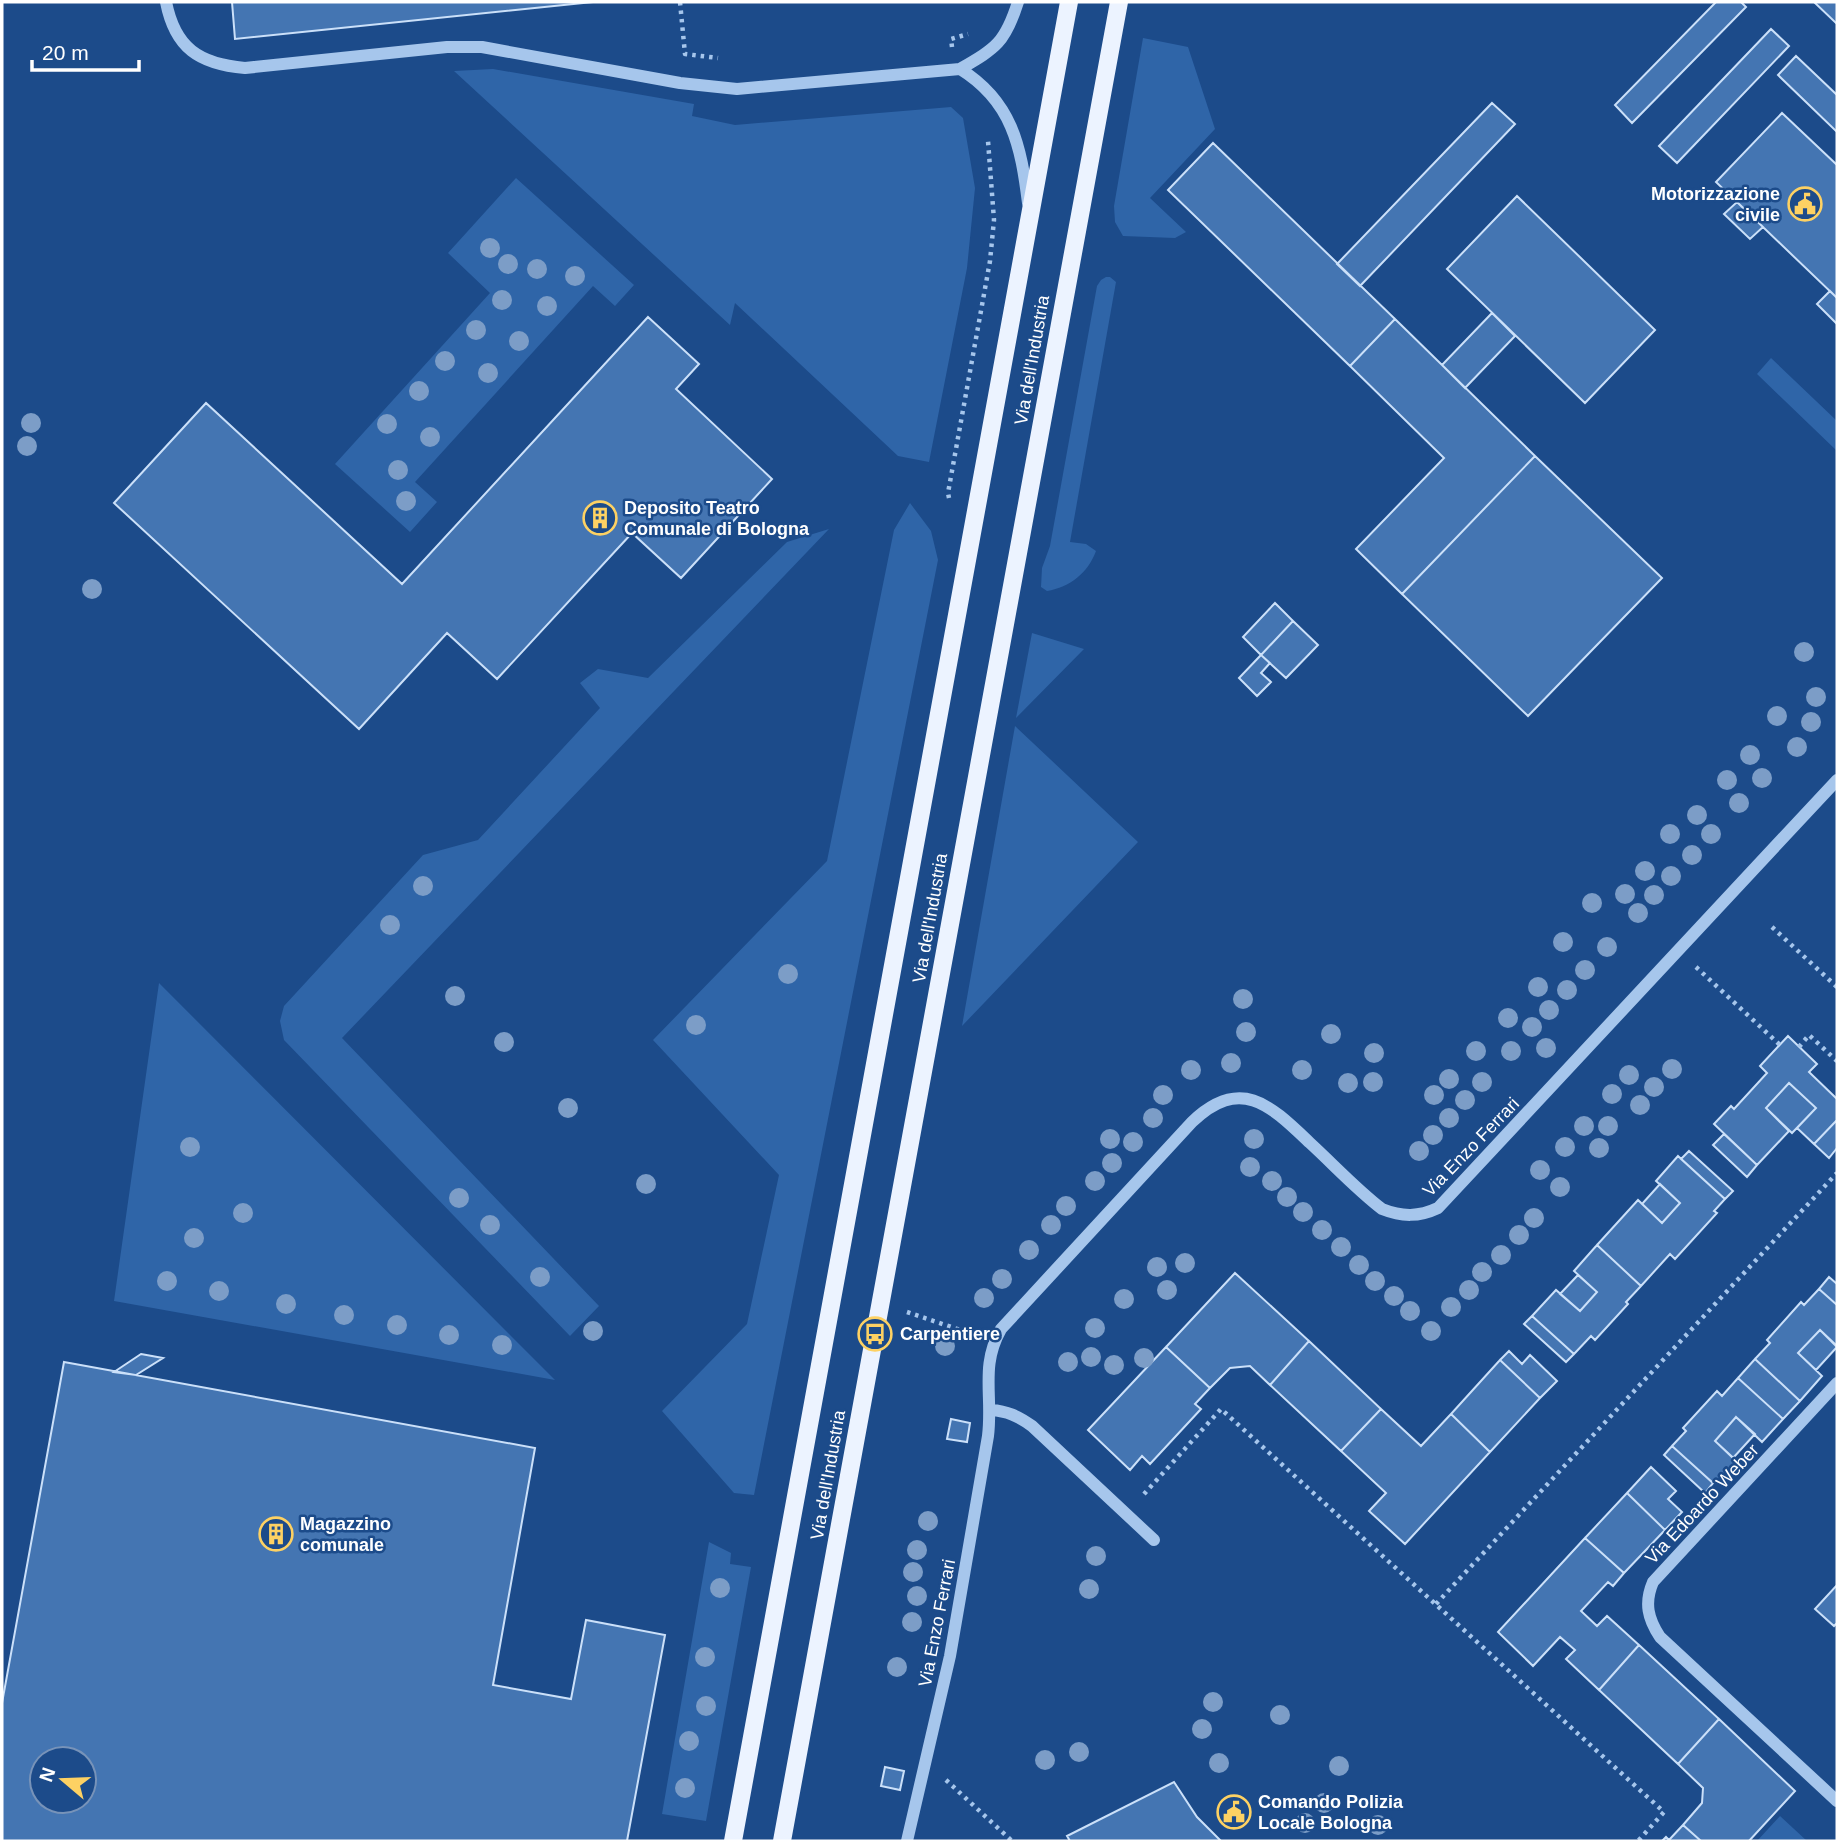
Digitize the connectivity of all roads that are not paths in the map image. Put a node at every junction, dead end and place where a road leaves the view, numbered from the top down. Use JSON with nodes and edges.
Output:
{"nodes":[{"id":1,"x":166,"y":2,"type":"edge"},
{"id":2,"x":1018,"y":2,"type":"edge"},
{"id":3,"x":1069,"y":2,"type":"edge"},
{"id":4,"x":1119,"y":2,"type":"edge"},
{"id":5,"x":960,"y":69,"type":"junction"},
{"id":6,"x":1030,"y":217,"type":"junction"},
{"id":7,"x":1837,"y":780,"type":"edge"},
{"id":8,"x":1837,"y":1383,"type":"edge"},
{"id":9,"x":990,"y":1409,"type":"junction"},
{"id":10,"x":1154,"y":1540,"type":"dead end"},
{"id":11,"x":1837,"y":1801,"type":"edge"},
{"id":12,"x":733,"y":1841,"type":"edge"},
{"id":13,"x":782,"y":1841,"type":"edge"},
{"id":14,"x":907,"y":1841,"type":"edge"}],
"edges":[{"from":1,"to":5,"type":"street"},
{"from":2,"to":5,"type":"street"},
{"from":3,"to":6,"type":"main road","name":"Via dell'Industria"},
{"from":4,"to":13,"type":"main road","name":"Via dell'Industria"},
{"from":5,"to":6,"type":"street"},
{"from":6,"to":12,"type":"main road","name":"Via dell'Industria"},
{"from":7,"to":9,"type":"street","name":"Via Enzo Ferrari"},
{"from":8,"to":11,"type":"street","name":"Via Edoardo Weber"},
{"from":9,"to":10,"type":"street"},
{"from":9,"to":14,"type":"street","name":"Via Enzo Ferrari"}]}
